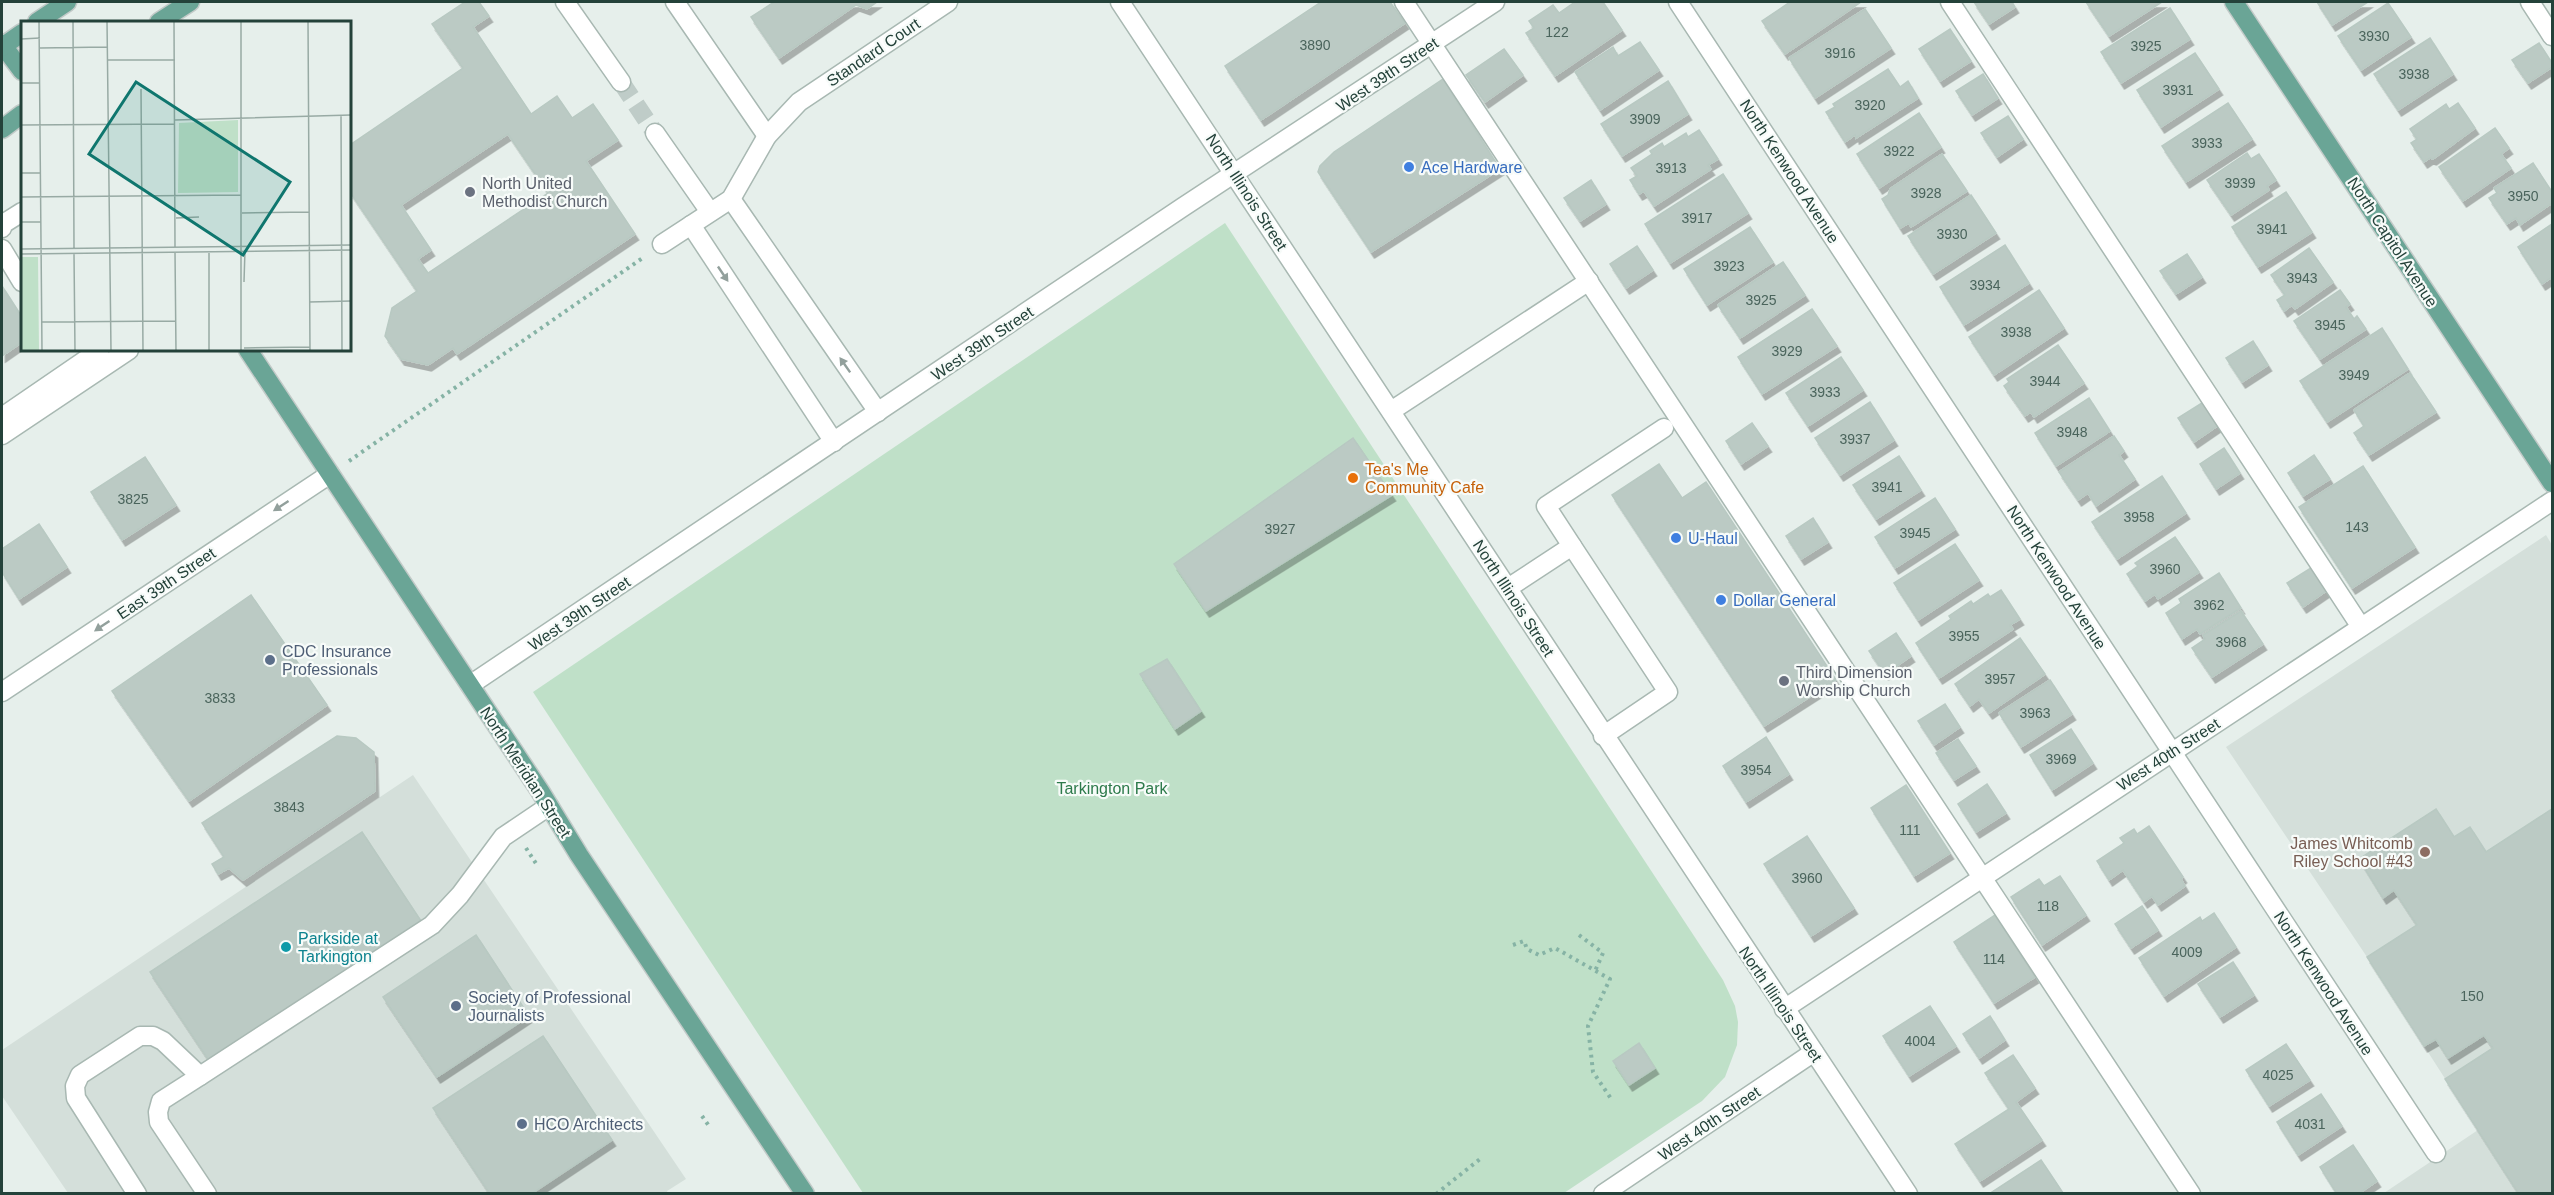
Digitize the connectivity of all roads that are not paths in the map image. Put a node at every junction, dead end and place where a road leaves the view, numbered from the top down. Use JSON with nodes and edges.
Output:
{"nodes":[{"id":1,"x":190,"y":2,"type":"edge"},
{"id":2,"x":566,"y":2,"type":"edge"},
{"id":3,"x":675,"y":2,"type":"edge"},
{"id":4,"x":948,"y":2,"type":"edge"},
{"id":5,"x":1120,"y":2,"type":"edge"},
{"id":6,"x":1404,"y":2,"type":"edge"},
{"id":7,"x":1495,"y":2,"type":"edge"},
{"id":8,"x":1678,"y":2,"type":"edge"},
{"id":9,"x":1950,"y":2,"type":"edge"},
{"id":10,"x":2234,"y":2,"type":"edge"},
{"id":11,"x":2530,"y":2,"type":"edge"},
{"id":12,"x":61,"y":8,"type":"edge"},
{"id":13,"x":39,"y":21,"type":"edge"},
{"id":14,"x":161,"y":21,"type":"edge"},
{"id":15,"x":21,"y":34,"type":"edge"},
{"id":16,"x":2553,"y":36,"type":"edge"},
{"id":17,"x":1432,"y":44,"type":"junction"},
{"id":18,"x":2,"y":46,"type":"edge"},
{"id":19,"x":21,"y":70,"type":"edge"},
{"id":20,"x":621,"y":82,"type":"tunnel mouth"},
{"id":21,"x":21,"y":115,"type":"edge"},
{"id":22,"x":2,"y":129,"type":"edge"},
{"id":23,"x":656,"y":133,"type":"tunnel mouth"},
{"id":24,"x":767,"y":136,"type":"junction"},
{"id":25,"x":1236,"y":174,"type":"junction"},
{"id":26,"x":731,"y":199,"type":"junction"},
{"id":27,"x":710,"y":212,"type":"junction"},
{"id":28,"x":21,"y":213,"type":"edge"},
{"id":29,"x":691,"y":225,"type":"junction"},
{"id":30,"x":2,"y":228,"type":"edge"},
{"id":31,"x":662,"y":244,"type":"road end"},
{"id":32,"x":2,"y":249,"type":"edge"},
{"id":33,"x":21,"y":280,"type":"edge"},
{"id":34,"x":1589,"y":281,"type":"junction"},
{"id":35,"x":96,"y":351,"type":"edge"},
{"id":36,"x":128,"y":351,"type":"edge"},
{"id":37,"x":249,"y":351,"type":"edge"},
{"id":38,"x":73,"y":357,"type":"edge"},
{"id":39,"x":1391,"y":411,"type":"junction"},
{"id":40,"x":878,"y":412,"type":"junction"},
{"id":41,"x":2,"y":417,"type":"edge"},
{"id":42,"x":1664,"y":428,"type":"dead end"},
{"id":43,"x":2,"y":435,"type":"edge"},
{"id":44,"x":834,"y":442,"type":"junction"},
{"id":45,"x":330,"y":474,"type":"junction"},
{"id":46,"x":2553,"y":483,"type":"edge"},
{"id":47,"x":2553,"y":501,"type":"edge"},
{"id":48,"x":1572,"y":546,"type":"junction"},
{"id":49,"x":1508,"y":588,"type":"junction"},
{"id":50,"x":2361,"y":627,"type":"junction"},
{"id":51,"x":470,"y":685,"type":"junction"},
{"id":52,"x":2,"y":692,"type":"edge"},
{"id":53,"x":1604,"y":736,"type":"junction"},
{"id":54,"x":2172,"y":752,"type":"junction"},
{"id":55,"x":549,"y":806,"type":"junction"},
{"id":56,"x":1982,"y":877,"type":"junction"},
{"id":57,"x":1784,"y":1009,"type":"junction"},
{"id":58,"x":1814,"y":1052,"type":"junction"},
{"id":59,"x":200,"y":1076,"type":"junction"},
{"id":60,"x":2436,"y":1153,"type":"dead end"},
{"id":61,"x":137,"y":1194,"type":"edge"},
{"id":62,"x":207,"y":1194,"type":"edge"},
{"id":63,"x":805,"y":1194,"type":"edge"},
{"id":64,"x":1603,"y":1194,"type":"edge"},
{"id":65,"x":1908,"y":1194,"type":"edge"},
{"id":66,"x":2191,"y":1194,"type":"edge"}],
"edges":[{"from":1,"to":14,"type":"main road"},
{"from":2,"to":20,"type":"street"},
{"from":3,"to":24,"type":"street"},
{"from":4,"to":24,"type":"street","name":"Standard Court"},
{"from":5,"to":25,"type":"street","name":"North Illinois Street"},
{"from":6,"to":17,"type":"street"},
{"from":7,"to":17,"type":"street","name":"West 39th Street"},
{"from":8,"to":54,"type":"street","name":"North Kenwood Avenue"},
{"from":9,"to":50,"type":"street"},
{"from":10,"to":46,"type":"main road","name":"North Capitol Avenue"},
{"from":11,"to":16,"type":"street"},
{"from":12,"to":13,"type":"main road"},
{"from":15,"to":18,"type":"main road"},
{"from":17,"to":25,"type":"street","name":"West 39th Street"},
{"from":17,"to":34,"type":"street"},
{"from":18,"to":19,"type":"main road"},
{"from":21,"to":22,"type":"main road"},
{"from":23,"to":27,"type":"street"},
{"from":24,"to":26,"type":"street","name":"Standard Court"},
{"from":25,"to":39,"type":"street","name":"North Illinois Street"},
{"from":25,"to":40,"type":"street","name":"West 39th Street"},
{"from":26,"to":27,"type":"street"},
{"from":40,"to":26,"type":"street","one_way":true},
{"from":27,"to":29,"type":"street"},
{"from":28,"to":30,"type":"street"},
{"from":29,"to":31,"type":"street"},
{"from":29,"to":44,"type":"street","one_way":true},
{"from":32,"to":33,"type":"street"},
{"from":34,"to":39,"type":"street"},
{"from":34,"to":56,"type":"street"},
{"from":35,"to":38,"type":"street"},
{"from":36,"to":43,"type":"street"},
{"from":37,"to":45,"type":"main road","name":"North Meridian Street"},
{"from":38,"to":41,"type":"street"},
{"from":39,"to":49,"type":"street","name":"North Illinois Street"},
{"from":40,"to":44,"type":"street","name":"West 39th Street"},
{"from":42,"to":48,"type":"street"},
{"from":44,"to":51,"type":"street","name":"West 39th Street"},
{"from":45,"to":51,"type":"main road","name":"North Meridian Street"},
{"from":45,"to":52,"type":"street","name":"East 39th Street","one_way":true},
{"from":47,"to":50,"type":"street","name":"West 40th Street"},
{"from":48,"to":49,"type":"street"},
{"from":48,"to":53,"type":"street"},
{"from":49,"to":53,"type":"street","name":"North Illinois Street"},
{"from":50,"to":54,"type":"street","name":"West 40th Street"},
{"from":51,"to":55,"type":"main road","name":"North Meridian Street"},
{"from":53,"to":57,"type":"street","name":"North Illinois Street"},
{"from":54,"to":56,"type":"street","name":"West 40th Street"},
{"from":54,"to":60,"type":"street","name":"North Kenwood Avenue"},
{"from":55,"to":59,"type":"street"},
{"from":55,"to":63,"type":"main road","name":"North Meridian Street"},
{"from":56,"to":57,"type":"street","name":"West 40th Street"},
{"from":56,"to":66,"type":"street"},
{"from":57,"to":58,"type":"street","name":"North Illinois Street"},
{"from":58,"to":64,"type":"street","name":"West 40th Street"},
{"from":58,"to":65,"type":"street","name":"North Illinois Street"},
{"from":59,"to":61,"type":"street"},
{"from":59,"to":62,"type":"street"}]}
